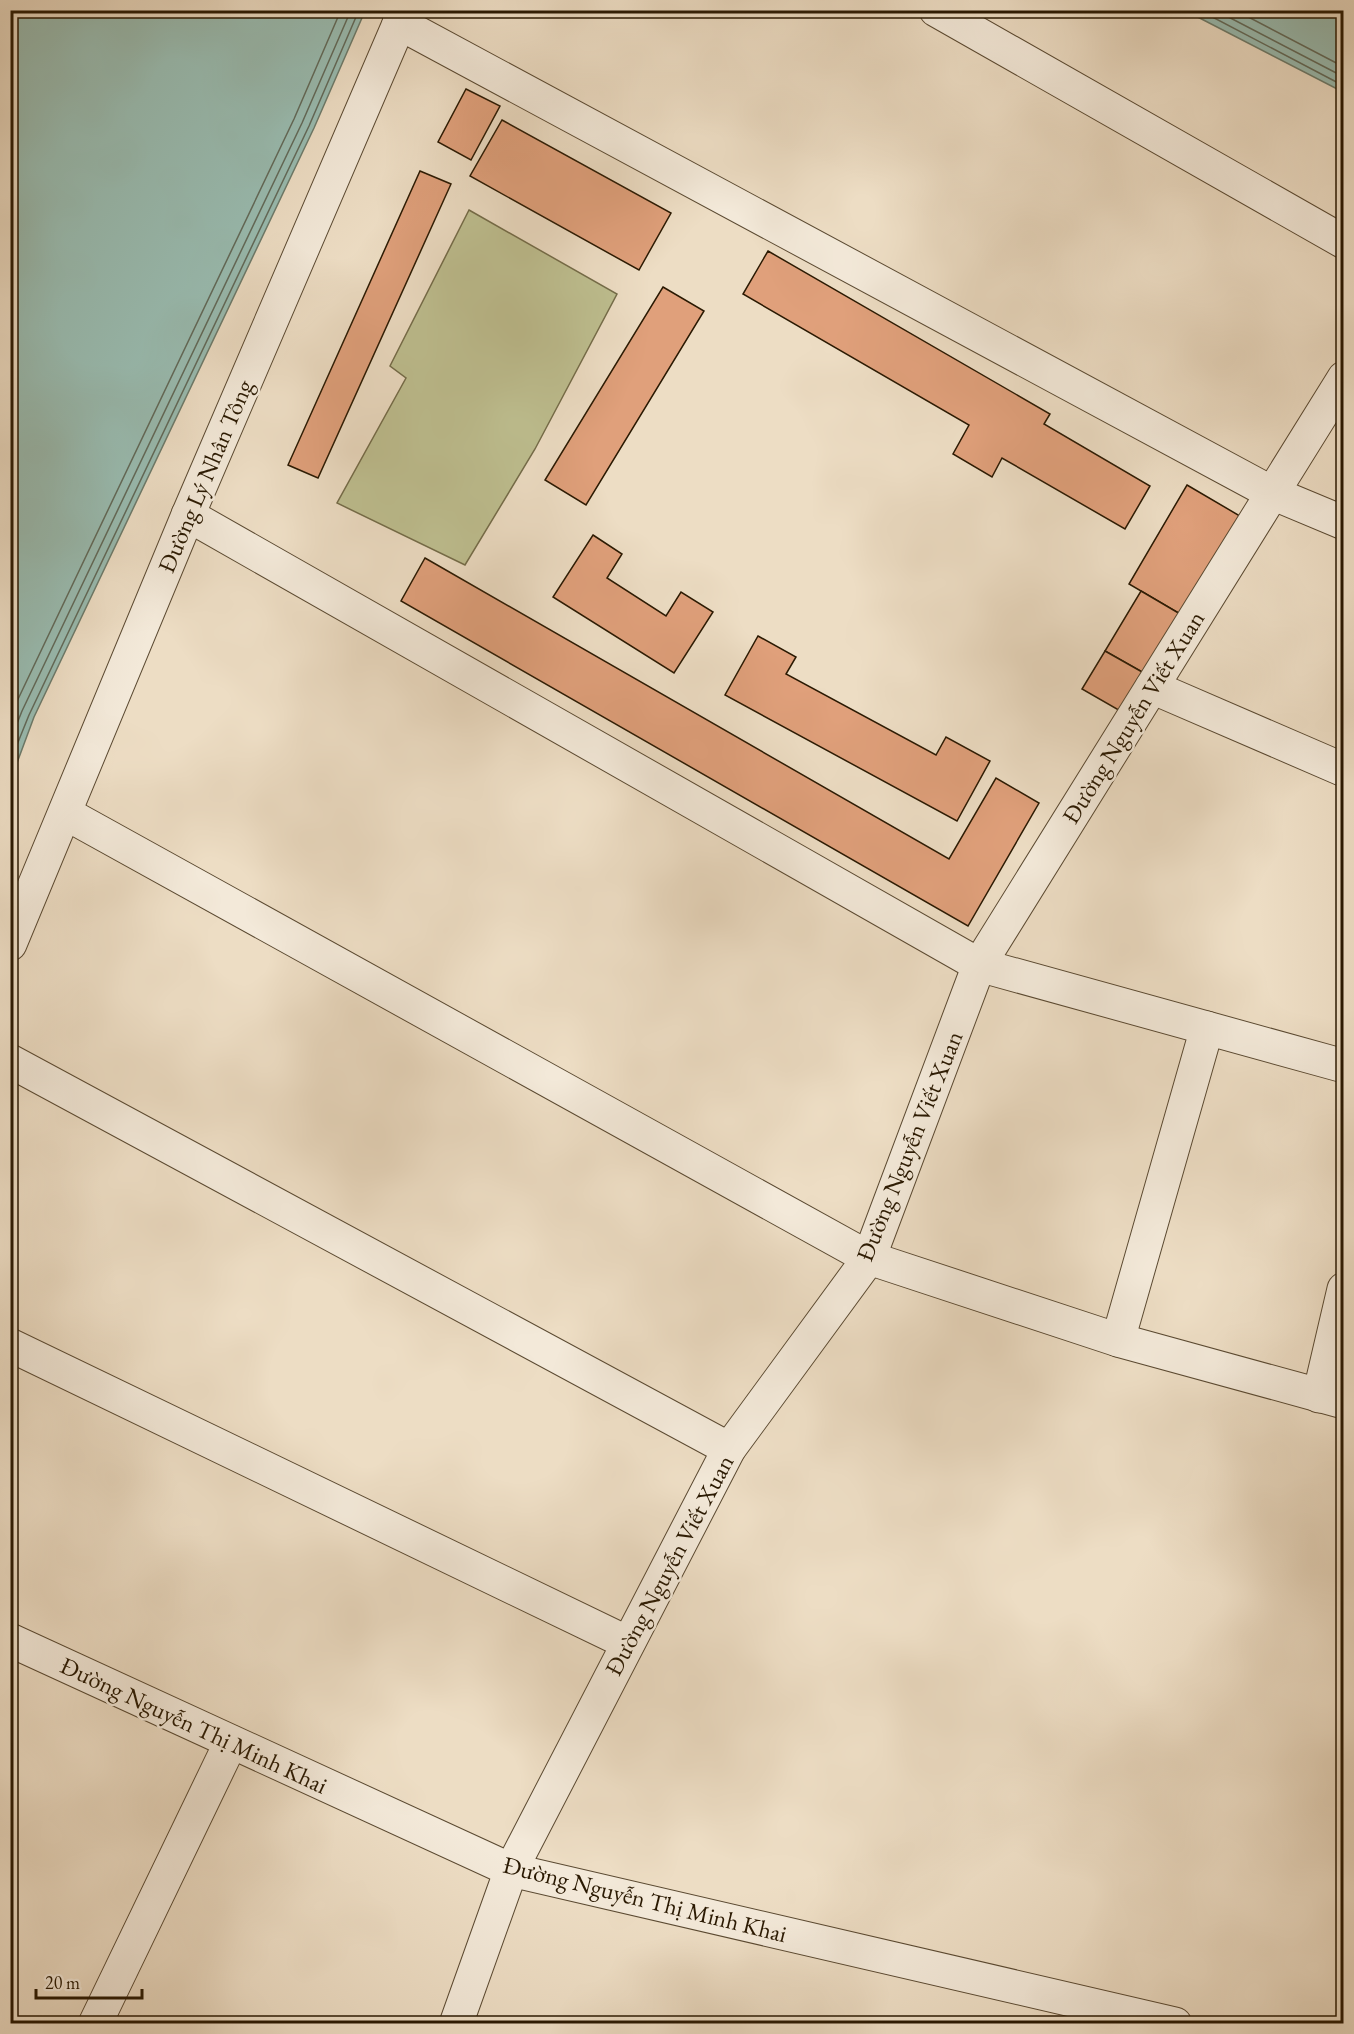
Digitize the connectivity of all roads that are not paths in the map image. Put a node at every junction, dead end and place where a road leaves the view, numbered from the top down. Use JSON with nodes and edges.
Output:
{"nodes":[{"id":1,"x":936,"y":10,"type":"edge"},
{"id":2,"x":402,"y":17,"type":"edge"},
{"id":3,"x":1344,"y":242,"type":"edge"},
{"id":4,"x":1344,"y":378,"type":"edge"},
{"id":5,"x":1272,"y":493,"type":"junction"},
{"id":6,"x":188,"y":515,"type":"junction"},
{"id":7,"x":1344,"y":523,"type":"edge"},
{"id":8,"x":1152,"y":687,"type":"junction"},
{"id":9,"x":1344,"y":770,"type":"edge"},
{"id":10,"x":65,"y":813,"type":"junction"},
{"id":11,"x":10,"y":944,"type":"edge"},
{"id":12,"x":979,"y":965,"type":"junction"},
{"id":13,"x":1207,"y":1028,"type":"junction"},
{"id":14,"x":10,"y":1060,"type":"edge"},
{"id":15,"x":1344,"y":1066,"type":"edge"},
{"id":16,"x":869,"y":1258,"type":"junction"},
{"id":17,"x":1344,"y":1289,"type":"edge"},
{"id":18,"x":1118,"y":1340,"type":"junction"},
{"id":19,"x":10,"y":1345,"type":"edge"},
{"id":20,"x":1331,"y":1399,"type":"edge"},
{"id":21,"x":729,"y":1449,"type":"junction"},
{"id":22,"x":628,"y":1643,"type":"junction"},
{"id":23,"x":13,"y":1650,"type":"edge"},
{"id":24,"x":231,"y":1742,"type":"junction"},
{"id":25,"x":510,"y":1870,"type":"junction"},
{"id":26,"x":95,"y":2024,"type":"edge"},
{"id":27,"x":456,"y":2024,"type":"edge"},
{"id":28,"x":1175,"y":2024,"type":"edge"}],
"edges":[{"from":1,"to":3,"type":"street"},
{"from":2,"to":5,"type":"street"},
{"from":2,"to":6,"type":"street","name":"Đường Lý Nhân Tông"},
{"from":4,"to":5,"type":"street","name":"Đường Nguyễn Viết Xuan"},
{"from":5,"to":7,"type":"street"},
{"from":5,"to":8,"type":"street","name":"Đường Nguyễn Viết Xuan"},
{"from":6,"to":10,"type":"street","name":"Đường Lý Nhân Tông"},
{"from":6,"to":12,"type":"street"},
{"from":8,"to":9,"type":"street"},
{"from":8,"to":12,"type":"street","name":"Đường Nguyễn Viết Xuan"},
{"from":10,"to":11,"type":"street","name":"Đường Lý Nhân Tông"},
{"from":10,"to":16,"type":"street"},
{"from":12,"to":13,"type":"street"},
{"from":12,"to":16,"type":"street","name":"Đường Nguyễn Viết Xuan"},
{"from":13,"to":15,"type":"street"},
{"from":13,"to":18,"type":"street"},
{"from":14,"to":21,"type":"street"},
{"from":16,"to":18,"type":"street"},
{"from":16,"to":21,"type":"street","name":"Đường Nguyễn Viết Xuan"},
{"from":17,"to":20,"type":"street"},
{"from":18,"to":20,"type":"street"},
{"from":19,"to":22,"type":"street"},
{"from":21,"to":22,"type":"street","name":"Đường Nguyễn Viết Xuan"},
{"from":22,"to":25,"type":"street","name":"Đường Nguyễn Viết Xuan"},
{"from":23,"to":24,"type":"street","name":"Đường Nguyễn Thị Minh Khai"},
{"from":24,"to":25,"type":"street","name":"Đường Nguyễn Thị Minh Khai"},
{"from":24,"to":26,"type":"street"},
{"from":25,"to":27,"type":"street","name":"Đường Nguyễn Viết Xuan"},
{"from":25,"to":28,"type":"street","name":"Đường Nguyễn Thị Minh Khai"}]}
